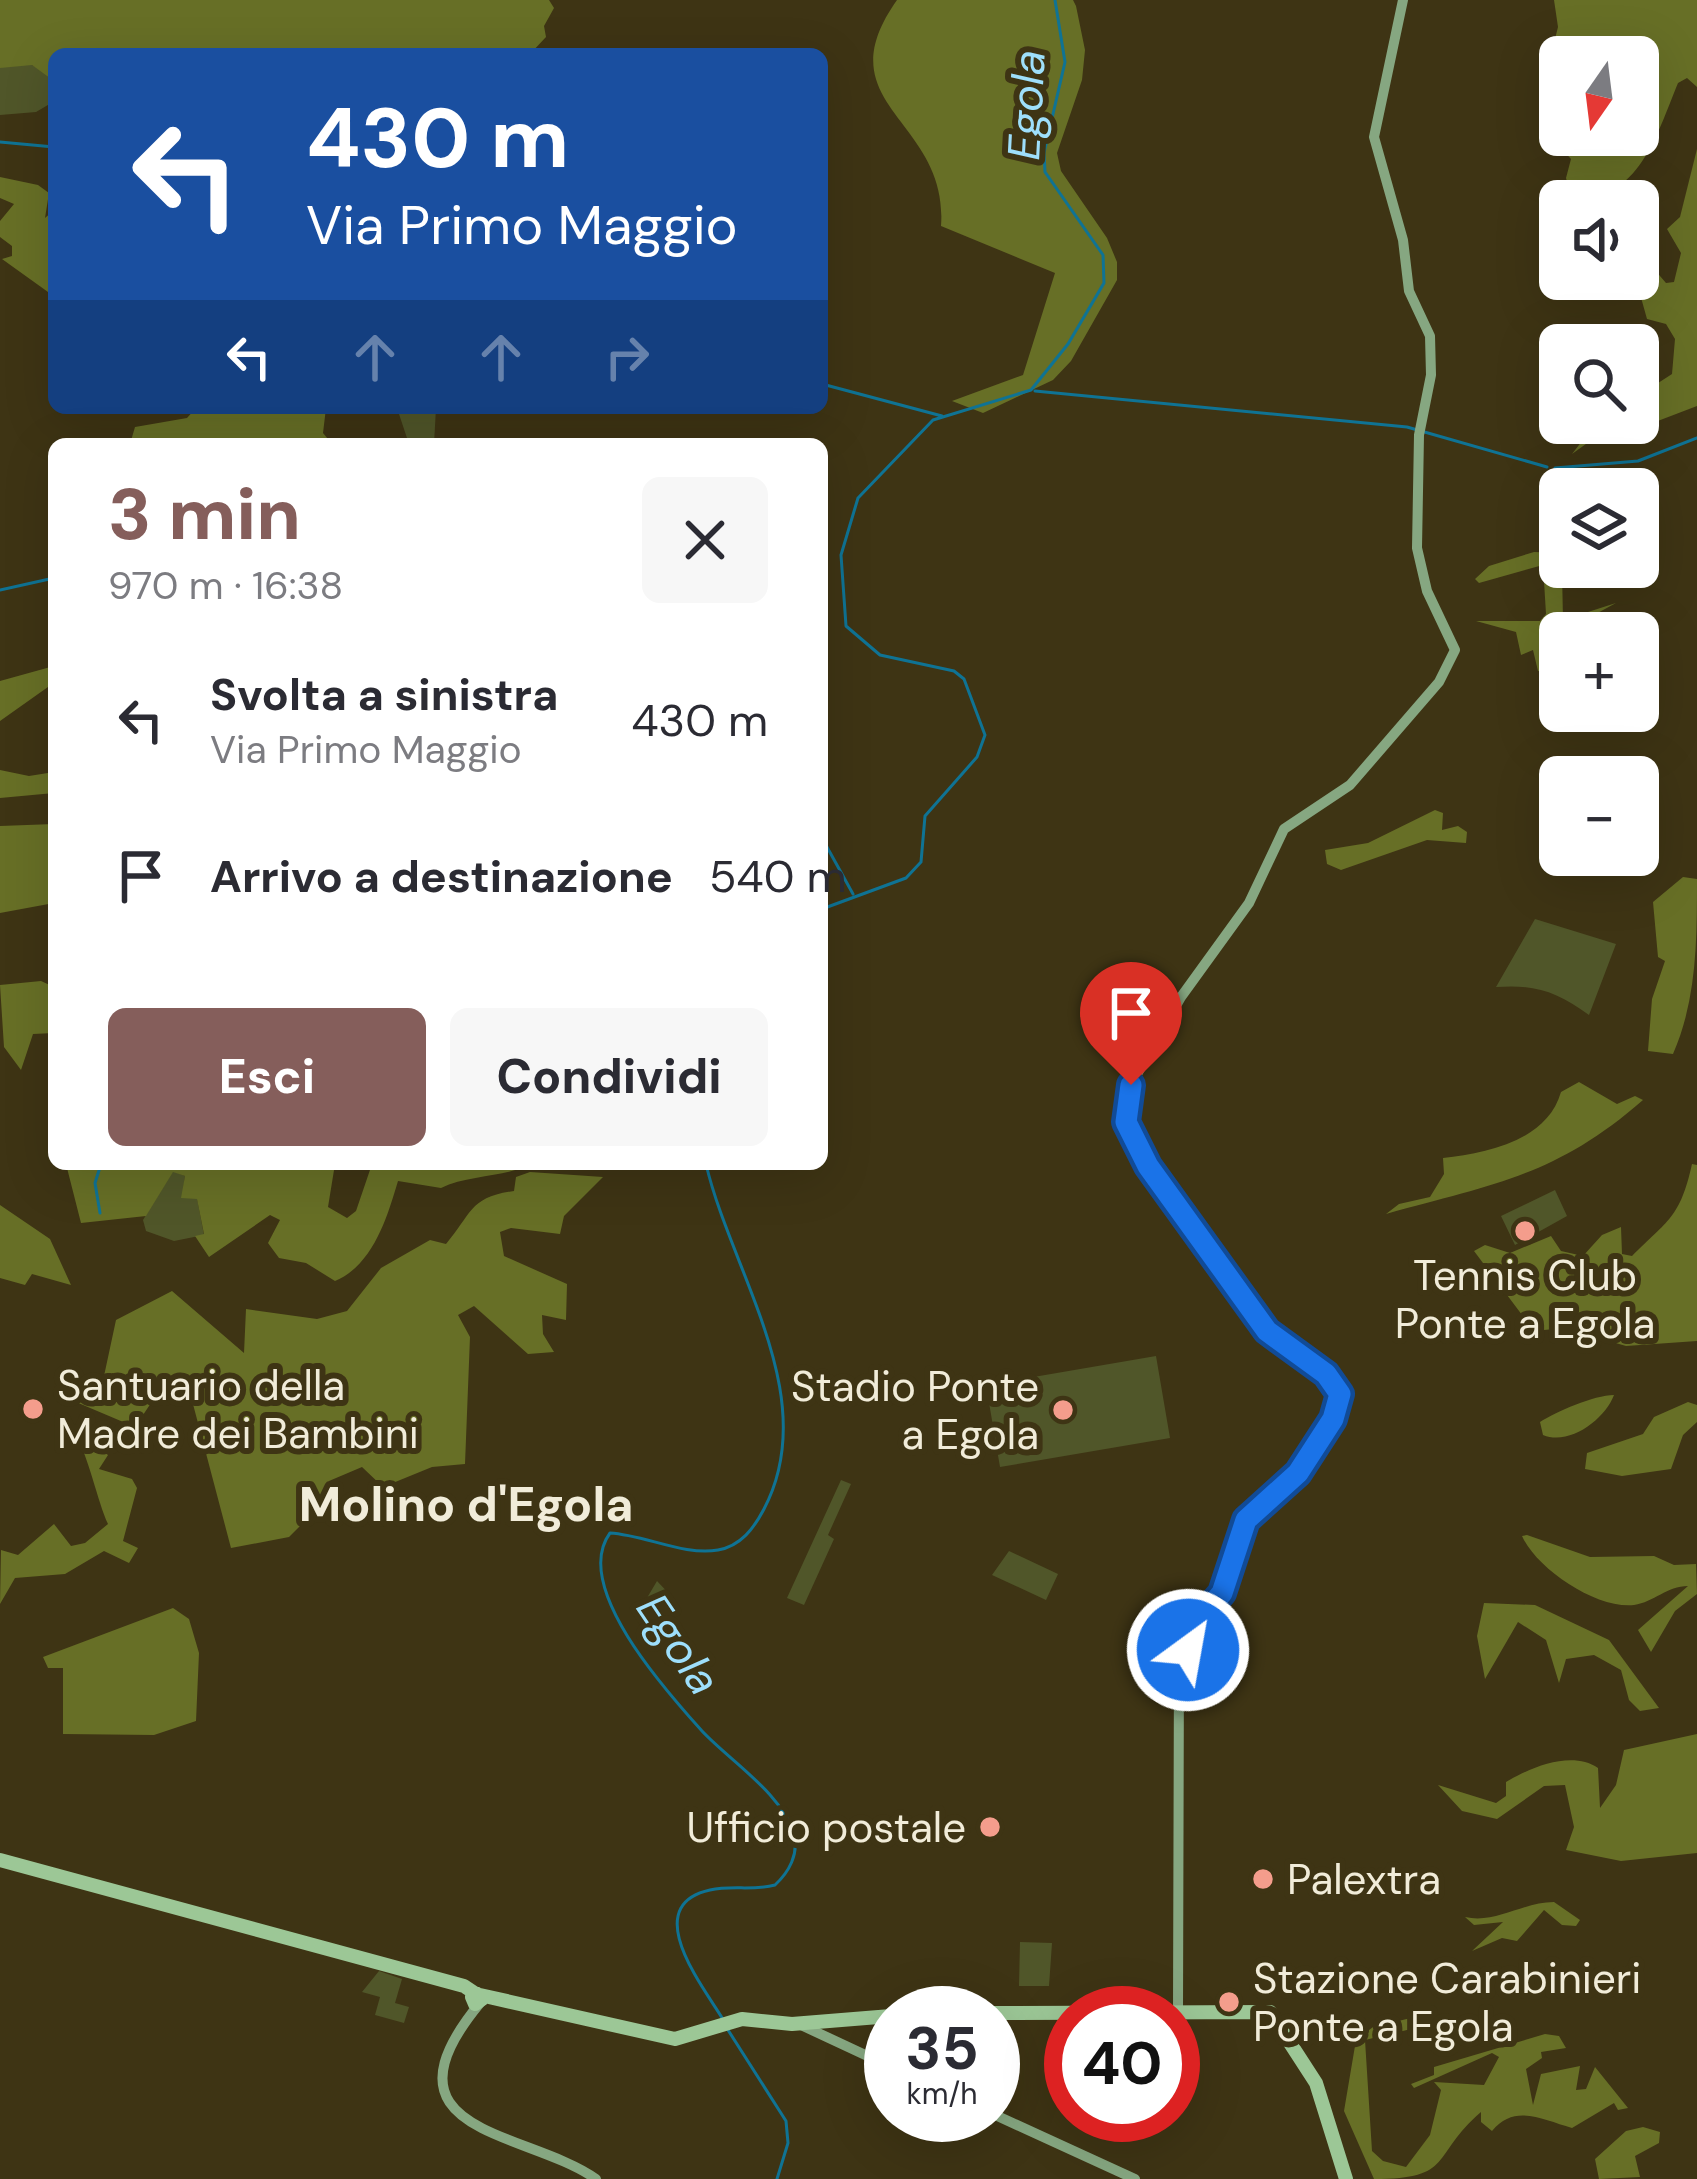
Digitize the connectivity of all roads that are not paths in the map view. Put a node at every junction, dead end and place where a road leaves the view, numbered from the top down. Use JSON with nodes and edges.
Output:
{"nodes":[{"id":1,"x":1403,"y":0,"type":"edge"},
{"id":2,"x":0,"y":1860,"type":"edge"},
{"id":3,"x":1178,"y":1986,"type":"edge"},
{"id":4,"x":479,"y":2000,"type":"junction"},
{"id":5,"x":1200,"y":2010,"type":"edge"},
{"id":6,"x":864,"y":2018,"type":"edge"},
{"id":7,"x":835,"y":2020,"type":"junction"},
{"id":8,"x":800,"y":2024,"type":"junction"},
{"id":9,"x":826,"y":2036,"type":"junction"},
{"id":10,"x":864,"y":2054,"type":"edge"},
{"id":11,"x":1020,"y":2126,"type":"edge"},
{"id":12,"x":596,"y":2179,"type":"edge"},
{"id":13,"x":1135,"y":2179,"type":"edge"},
{"id":14,"x":1346,"y":2179,"type":"edge"}],
"edges":[{"from":1,"to":3,"type":"street"},
{"from":2,"to":4,"type":"main road"},
{"from":4,"to":8,"type":"main road"},
{"from":4,"to":12,"type":"street"},
{"from":5,"to":14,"type":"main road"},
{"from":6,"to":7,"type":"main road"},
{"from":7,"to":8,"type":"main road"},
{"from":7,"to":9,"type":"street"},
{"from":8,"to":9,"type":"street"},
{"from":9,"to":10,"type":"street"},
{"from":11,"to":13,"type":"street"}]}
